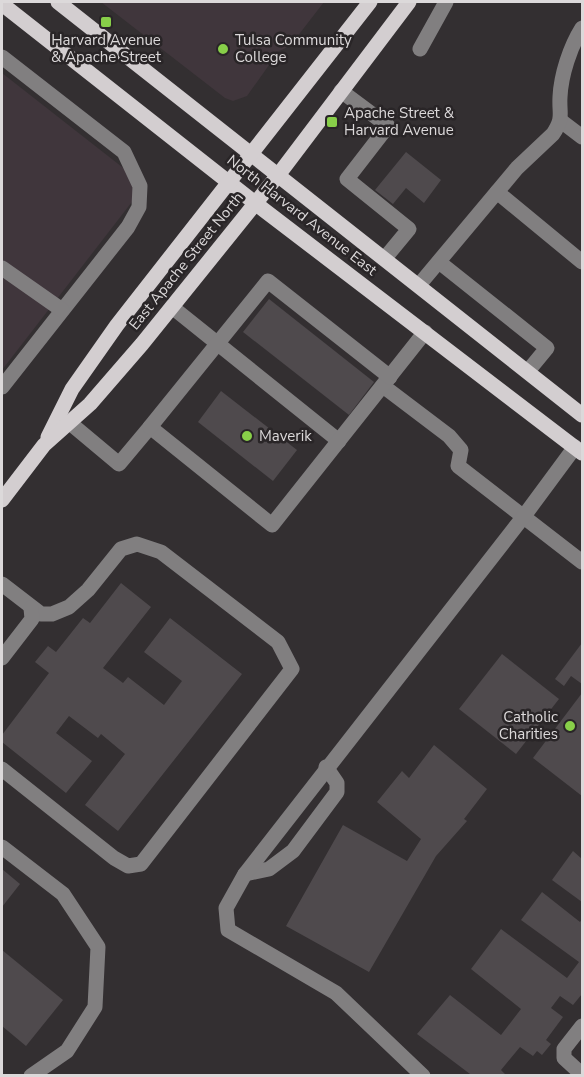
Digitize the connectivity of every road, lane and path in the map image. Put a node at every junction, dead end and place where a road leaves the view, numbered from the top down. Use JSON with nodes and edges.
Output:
{"nodes":[{"id":1,"x":58,"y":2,"type":"edge"},
{"id":2,"x":370,"y":2,"type":"edge"},
{"id":3,"x":409,"y":2,"type":"edge"},
{"id":4,"x":446,"y":2,"type":"edge"},
{"id":5,"x":2,"y":4,"type":"edge"},
{"id":6,"x":582,"y":28,"type":"edge"},
{"id":7,"x":420,"y":49,"type":"dead end"},
{"id":8,"x":2,"y":57,"type":"edge"},
{"id":9,"x":341,"y":91,"type":"junction"},
{"id":10,"x":561,"y":121,"type":"junction"},
{"id":11,"x":582,"y":137,"type":"edge"},
{"id":12,"x":253,"y":154,"type":"junction"},
{"id":13,"x":279,"y":174,"type":"junction"},
{"id":14,"x":230,"y":183,"type":"junction"},
{"id":15,"x":497,"y":192,"type":"junction"},
{"id":16,"x":255,"y":203,"type":"junction"},
{"id":17,"x":385,"y":258,"type":"junction"},
{"id":18,"x":439,"y":262,"type":"junction"},
{"id":19,"x":582,"y":262,"type":"edge"},
{"id":20,"x":2,"y":268,"type":"edge"},
{"id":21,"x":419,"y":285,"type":"junction"},
{"id":22,"x":172,"y":307,"type":"junction"},
{"id":23,"x":62,"y":310,"type":"junction"},
{"id":24,"x":425,"y":332,"type":"junction"},
{"id":25,"x":218,"y":343,"type":"junction"},
{"id":26,"x":528,"y":371,"type":"junction"},
{"id":27,"x":387,"y":382,"type":"junction"},
{"id":28,"x":2,"y":387,"type":"edge"},
{"id":29,"x":582,"y":415,"type":"edge"},
{"id":30,"x":70,"y":423,"type":"junction"},
{"id":31,"x":150,"y":427,"type":"junction"},
{"id":32,"x":339,"y":441,"type":"junction"},
{"id":33,"x":44,"y":445,"type":"junction"},
{"id":34,"x":579,"y":450,"type":"edge"},
{"id":35,"x":2,"y":500,"type":"edge"},
{"id":36,"x":524,"y":516,"type":"junction"},
{"id":37,"x":582,"y":562,"type":"edge"},
{"id":38,"x":2,"y":584,"type":"edge"},
{"id":39,"x":32,"y":608,"type":"junction"},
{"id":40,"x":2,"y":658,"type":"edge"},
{"id":41,"x":326,"y":767,"type":"junction"},
{"id":42,"x":2,"y":769,"type":"edge"},
{"id":43,"x":2,"y":847,"type":"edge"},
{"id":44,"x":245,"y":874,"type":"junction"},
{"id":45,"x":582,"y":1026,"type":"edge"},
{"id":46,"x":576,"y":1068,"type":"edge"},
{"id":47,"x":31,"y":1076,"type":"edge"},
{"id":48,"x":423,"y":1076,"type":"edge"}],
"edges":[{"from":1,"to":12,"type":"main road","name":"North Harvard Avenue East"},
{"from":2,"to":12,"type":"main road","name":"East Apache Street North"},
{"from":3,"to":9,"type":"main road","name":"East Apache Street North"},
{"from":4,"to":7,"type":"street"},
{"from":5,"to":14,"type":"main road","name":"North Harvard Avenue East"},
{"from":6,"to":10,"type":"street"},
{"from":8,"to":23,"type":"street"},
{"from":9,"to":13,"type":"main road","name":"East Apache Street North"},
{"from":9,"to":17,"type":"street"},
{"from":10,"to":11,"type":"street"},
{"from":10,"to":15,"type":"street"},
{"from":12,"to":13,"type":"main road","name":"North Harvard Avenue East"},
{"from":12,"to":14,"type":"main road","name":"East Apache Street North"},
{"from":13,"to":16,"type":"main road","name":"East Apache Street North"},
{"from":13,"to":17,"type":"main road","name":"North Harvard Avenue East"},
{"from":14,"to":16,"type":"main road","name":"North Harvard Avenue East"},
{"from":14,"to":33,"type":"main road","name":"East Apache Street North"},
{"from":15,"to":18,"type":"street"},
{"from":15,"to":19,"type":"street"},
{"from":16,"to":22,"type":"main road","name":"East Apache Street North"},
{"from":16,"to":24,"type":"main road","name":"North Harvard Avenue East"},
{"from":17,"to":21,"type":"main road","name":"North Harvard Avenue East"},
{"from":18,"to":21,"type":"street"},
{"from":18,"to":26,"type":"street"},
{"from":20,"to":23,"type":"street"},
{"from":21,"to":26,"type":"main road","name":"North Harvard Avenue East"},
{"from":22,"to":25,"type":"street"},
{"from":22,"to":30,"type":"main road","name":"East Apache Street North"},
{"from":23,"to":28,"type":"street"},
{"from":24,"to":27,"type":"street"},
{"from":24,"to":34,"type":"main road","name":"North Harvard Avenue East"},
{"from":25,"to":27,"type":"street"},
{"from":25,"to":31,"type":"street"},
{"from":25,"to":32,"type":"street"},
{"from":26,"to":29,"type":"main road","name":"North Harvard Avenue East"},
{"from":27,"to":32,"type":"street"},
{"from":27,"to":36,"type":"street"},
{"from":30,"to":31,"type":"street"},
{"from":30,"to":33,"type":"main road","name":"East Apache Street North"},
{"from":31,"to":32,"type":"street"},
{"from":33,"to":35,"type":"main road","name":"East Apache Street North"},
{"from":34,"to":36,"type":"street"},
{"from":36,"to":37,"type":"street"},
{"from":36,"to":41,"type":"street"},
{"from":38,"to":39,"type":"street"},
{"from":39,"to":40,"type":"street"},
{"from":39,"to":42,"type":"street"},
{"from":41,"to":44,"type":"street"},
{"from":41,"to":44,"type":"street"},
{"from":43,"to":47,"type":"street"},
{"from":44,"to":48,"type":"street"},
{"from":45,"to":46,"type":"street"}]}
